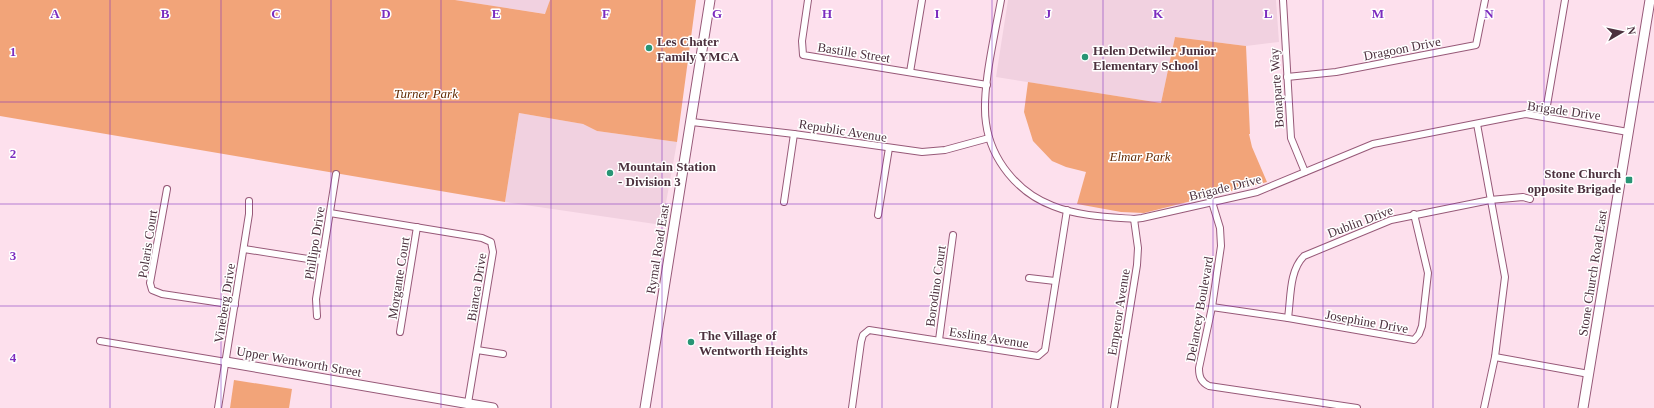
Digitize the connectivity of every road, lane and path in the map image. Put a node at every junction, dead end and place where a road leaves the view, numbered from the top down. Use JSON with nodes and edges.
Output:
{"nodes":[{"id":1,"x":710,"y":0,"type":"edge"},
{"id":2,"x":808,"y":0,"type":"edge"},
{"id":3,"x":922,"y":0,"type":"edge"},
{"id":4,"x":1001,"y":0,"type":"edge"},
{"id":5,"x":1283,"y":0,"type":"edge"},
{"id":6,"x":1486,"y":0,"type":"edge"},
{"id":7,"x":1565,"y":0,"type":"edge"},
{"id":8,"x":1650,"y":0,"type":"edge"},
{"id":9,"x":910,"y":72,"type":"junction"},
{"id":10,"x":1287,"y":76,"type":"junction"},
{"id":11,"x":987,"y":85,"type":"junction"},
{"id":12,"x":1545,"y":117,"type":"junction"},
{"id":13,"x":692,"y":122,"type":"junction"},
{"id":14,"x":1477,"y":124,"type":"junction"},
{"id":15,"x":1628,"y":132,"type":"junction"},
{"id":16,"x":794,"y":134,"type":"junction"},
{"id":17,"x":989,"y":138,"type":"junction"},
{"id":18,"x":889,"y":148,"type":"junction"},
{"id":19,"x":1305,"y":172,"type":"junction"},
{"id":20,"x":336,"y":174,"type":"dead end"},
{"id":21,"x":167,"y":189,"type":"dead end"},
{"id":22,"x":1530,"y":199,"type":"dead end"},
{"id":23,"x":1490,"y":200,"type":"junction"},
{"id":24,"x":249,"y":201,"type":"dead end"},
{"id":25,"x":784,"y":202,"type":"dead end"},
{"id":26,"x":1212,"y":202,"type":"junction"},
{"id":27,"x":1066,"y":210,"type":"junction"},
{"id":28,"x":330,"y":213,"type":"junction"},
{"id":29,"x":1414,"y":214,"type":"junction"},
{"id":30,"x":878,"y":215,"type":"dead end"},
{"id":31,"x":1134,"y":219,"type":"junction"},
{"id":32,"x":417,"y":227,"type":"junction"},
{"id":33,"x":953,"y":234,"type":"dead end"},
{"id":34,"x":244,"y":249,"type":"junction"},
{"id":35,"x":321,"y":262,"type":"junction"},
{"id":36,"x":1029,"y":278,"type":"dead end"},
{"id":37,"x":1055,"y":281,"type":"junction"},
{"id":38,"x":235,"y":305,"type":"junction"},
{"id":39,"x":1212,"y":307,"type":"junction"},
{"id":40,"x":317,"y":316,"type":"dead end"},
{"id":41,"x":1288,"y":318,"type":"junction"},
{"id":42,"x":400,"y":332,"type":"dead end"},
{"id":43,"x":939,"y":340,"type":"junction"},
{"id":44,"x":100,"y":341,"type":"dead end"},
{"id":45,"x":477,"y":350,"type":"junction"},
{"id":46,"x":503,"y":354,"type":"dead end"},
{"id":47,"x":1495,"y":357,"type":"junction"},
{"id":48,"x":226,"y":362,"type":"junction"},
{"id":49,"x":1589,"y":374,"type":"junction"},
{"id":50,"x":468,"y":403,"type":"junction"},
{"id":51,"x":218,"y":408,"type":"edge"},
{"id":52,"x":493,"y":408,"type":"edge"},
{"id":53,"x":645,"y":408,"type":"edge"},
{"id":54,"x":852,"y":408,"type":"edge"},
{"id":55,"x":1114,"y":408,"type":"edge"},
{"id":56,"x":1357,"y":408,"type":"edge"},
{"id":57,"x":1484,"y":408,"type":"edge"},
{"id":58,"x":1585,"y":408,"type":"edge"}],
"edges":[{"from":1,"to":13,"type":"main road","name":"Rymal Road East"},
{"from":2,"to":9,"type":"street","name":"Bastille Street"},
{"from":3,"to":9,"type":"street"},
{"from":4,"to":11,"type":"street","name":"Brigade Drive"},
{"from":5,"to":10,"type":"street","name":"Bonaparte Way"},
{"from":6,"to":10,"type":"street","name":"Dragoon Drive"},
{"from":7,"to":12,"type":"street"},
{"from":8,"to":15,"type":"main road","name":"Stone Church Road East"},
{"from":9,"to":11,"type":"street","name":"Bastille Street"},
{"from":10,"to":19,"type":"street","name":"Bonaparte Way"},
{"from":11,"to":17,"type":"street","name":"Brigade Drive"},
{"from":12,"to":14,"type":"street","name":"Brigade Drive"},
{"from":12,"to":15,"type":"street","name":"Brigade Drive"},
{"from":13,"to":16,"type":"street","name":"Republic Avenue"},
{"from":13,"to":53,"type":"main road","name":"Rymal Road East"},
{"from":14,"to":19,"type":"street","name":"Brigade Drive"},
{"from":14,"to":23,"type":"street"},
{"from":15,"to":49,"type":"main road","name":"Stone Church Road East"},
{"from":16,"to":18,"type":"street","name":"Republic Avenue"},
{"from":16,"to":25,"type":"street"},
{"from":17,"to":18,"type":"street","name":"Republic Avenue"},
{"from":17,"to":27,"type":"street","name":"Brigade Drive"},
{"from":18,"to":30,"type":"street"},
{"from":19,"to":26,"type":"street","name":"Brigade Drive"},
{"from":20,"to":28,"type":"street","name":"Phillipo Drive"},
{"from":21,"to":38,"type":"street","name":"Polaris Court"},
{"from":22,"to":23,"type":"street","name":"Dublin Drive"},
{"from":23,"to":29,"type":"street","name":"Dublin Drive"},
{"from":23,"to":47,"type":"street"},
{"from":24,"to":34,"type":"street","name":"Vineberg Drive"},
{"from":26,"to":31,"type":"street","name":"Brigade Drive"},
{"from":26,"to":39,"type":"street","name":"Delancey Boulevard"},
{"from":27,"to":31,"type":"street","name":"Brigade Drive"},
{"from":27,"to":37,"type":"street","name":"Essling Avenue"},
{"from":28,"to":32,"type":"street","name":"Bianca Drive"},
{"from":28,"to":35,"type":"street","name":"Phillipo Drive"},
{"from":29,"to":41,"type":"street","name":"Dublin Drive"},
{"from":29,"to":41,"type":"street","name":"Josephine Drive"},
{"from":31,"to":55,"type":"street","name":"Emperor Avenue"},
{"from":32,"to":42,"type":"street","name":"Morgante Court"},
{"from":32,"to":45,"type":"street","name":"Bianca Drive"},
{"from":33,"to":43,"type":"street","name":"Borodino Court"},
{"from":34,"to":35,"type":"street"},
{"from":34,"to":38,"type":"street","name":"Vineberg Drive"},
{"from":35,"to":40,"type":"street","name":"Phillipo Drive"},
{"from":36,"to":37,"type":"street"},
{"from":37,"to":43,"type":"street","name":"Essling Avenue"},
{"from":38,"to":48,"type":"street","name":"Vineberg Drive"},
{"from":39,"to":41,"type":"street","name":"Josephine Drive"},
{"from":39,"to":56,"type":"street","name":"Delancey Boulevard"},
{"from":43,"to":54,"type":"street","name":"Essling Avenue"},
{"from":44,"to":48,"type":"street","name":"Upper Wentworth Street"},
{"from":45,"to":46,"type":"street"},
{"from":45,"to":50,"type":"street","name":"Bianca Drive"},
{"from":47,"to":49,"type":"street"},
{"from":47,"to":57,"type":"street"},
{"from":48,"to":50,"type":"main road","name":"Upper Wentworth Street"},
{"from":48,"to":51,"type":"street","name":"Vineberg Drive"},
{"from":49,"to":58,"type":"main road","name":"Stone Church Road East"},
{"from":50,"to":52,"type":"main road","name":"Upper Wentworth Street"}]}
